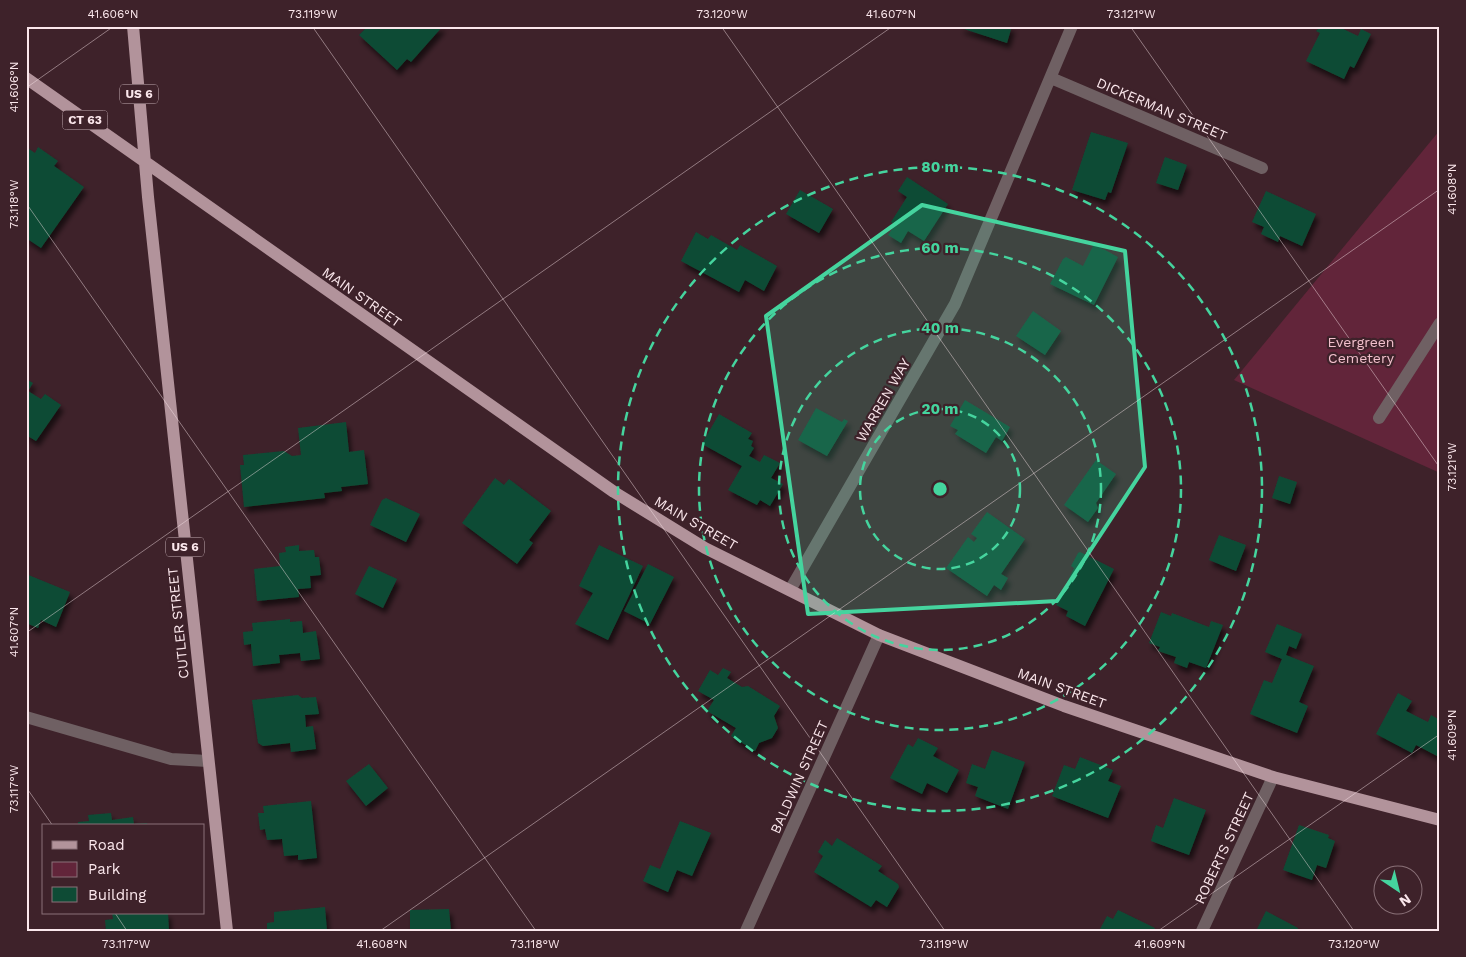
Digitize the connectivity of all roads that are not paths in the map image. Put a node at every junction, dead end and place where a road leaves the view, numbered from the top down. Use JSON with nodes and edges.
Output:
{"nodes":[{"id":1,"x":133,"y":26,"type":"edge"},
{"id":2,"x":1072,"y":26,"type":"edge"},
{"id":3,"x":26,"y":78,"type":"edge"},
{"id":4,"x":1051,"y":78,"type":"junction"},
{"id":5,"x":145,"y":163,"type":"junction"},
{"id":6,"x":1262,"y":168,"type":"dead end"},
{"id":7,"x":1440,"y":323,"type":"edge"},
{"id":8,"x":1379,"y":418,"type":"dead end"},
{"id":9,"x":790,"y":590,"type":"junction"},
{"id":10,"x":879,"y":635,"type":"junction"},
{"id":11,"x":26,"y":717,"type":"edge"},
{"id":12,"x":208,"y":761,"type":"junction"},
{"id":13,"x":1273,"y":777,"type":"junction"},
{"id":14,"x":1440,"y":820,"type":"edge"},
{"id":15,"x":227,"y":931,"type":"edge"},
{"id":16,"x":746,"y":931,"type":"edge"},
{"id":17,"x":1202,"y":931,"type":"edge"}],
"edges":[{"from":1,"to":5,"type":"main road","number":"US 6"},
{"from":2,"to":4,"type":"street","name":"WARREN WAY"},
{"from":3,"to":5,"type":"main road","name":"MAIN STREET","number":"CT 63"},
{"from":4,"to":6,"type":"street","name":"DICKERMAN STREET"},
{"from":4,"to":9,"type":"street","name":"WARREN WAY"},
{"from":5,"to":9,"type":"main road","name":"MAIN STREET","number":"CT 63"},
{"from":5,"to":12,"type":"main road","name":"CUTLER STREET","number":"US 6"},
{"from":7,"to":8,"type":"street"},
{"from":9,"to":10,"type":"main road","name":"MAIN STREET","number":"CT 63"},
{"from":10,"to":13,"type":"main road","name":"MAIN STREET","number":"CT 63"},
{"from":10,"to":16,"type":"street","name":"BALDWIN STREET"},
{"from":11,"to":12,"type":"street"},
{"from":12,"to":15,"type":"main road","name":"CUTLER STREET","number":"US 6"},
{"from":13,"to":14,"type":"main road","name":"MAIN STREET","number":"CT 63"},
{"from":13,"to":17,"type":"street","name":"ROBERTS STREET"}]}
